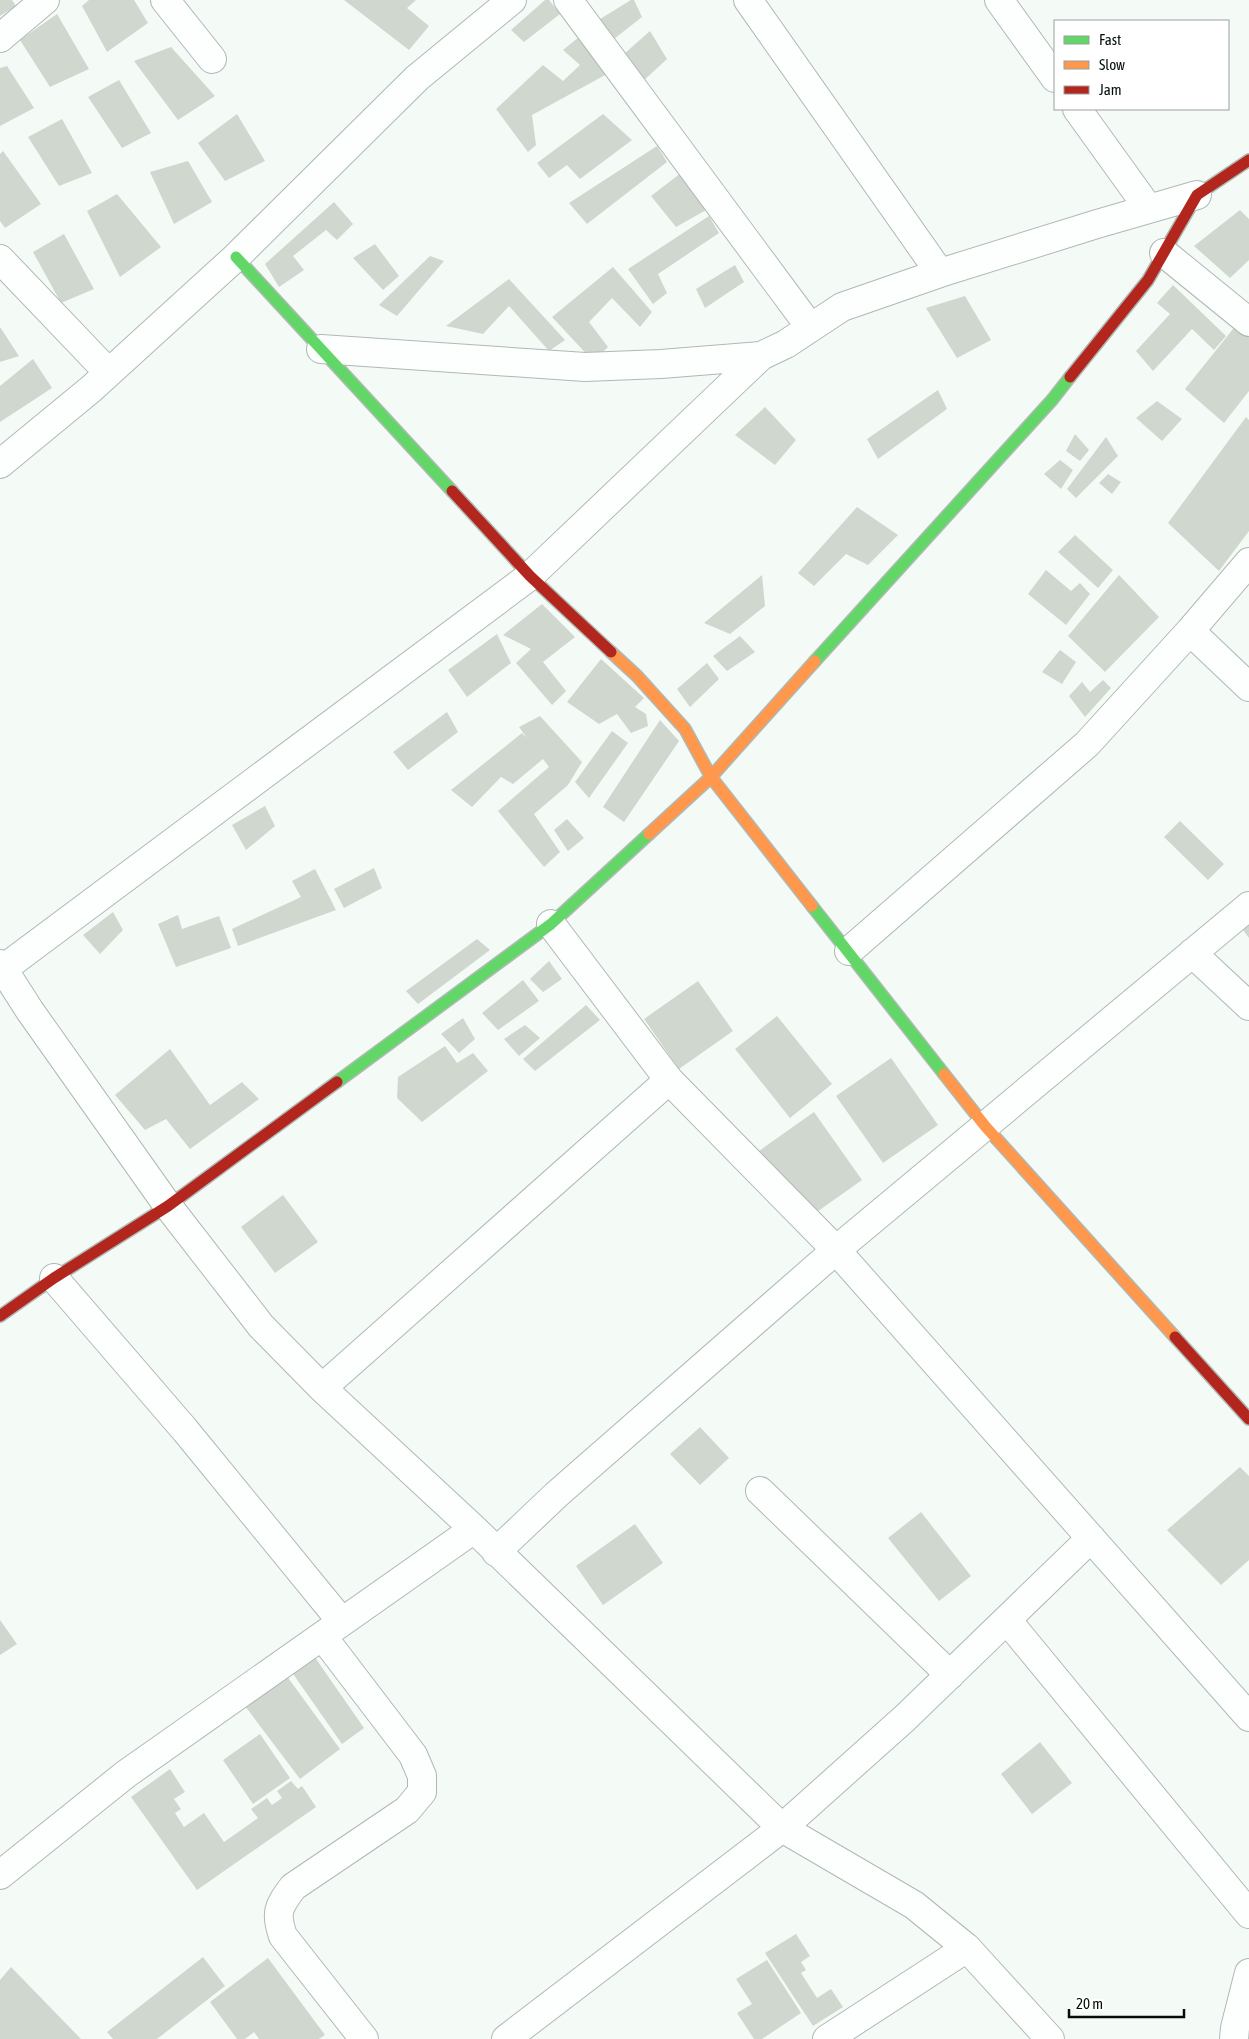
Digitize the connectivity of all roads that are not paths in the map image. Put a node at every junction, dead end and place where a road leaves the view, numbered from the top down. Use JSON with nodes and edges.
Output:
{"nodes":[{"id":1,"x":45,"y":0,"type":"edge"},
{"id":2,"x":165,"y":0,"type":"edge"},
{"id":3,"x":512,"y":0,"type":"edge"},
{"id":4,"x":568,"y":0,"type":"edge"},
{"id":5,"x":748,"y":0,"type":"edge"},
{"id":6,"x":999,"y":0,"type":"edge"},
{"id":7,"x":0,"y":38,"type":"edge"},
{"id":8,"x":212,"y":59,"type":"dead end"},
{"id":9,"x":1054,"y":77,"type":"edge"},
{"id":10,"x":1078,"y":110,"type":"edge"},
{"id":11,"x":1249,"y":160,"type":"edge"},
{"id":12,"x":1196,"y":194,"type":"junction"},
{"id":13,"x":1149,"y":209,"type":"junction"},
{"id":14,"x":1164,"y":253,"type":"junction"},
{"id":15,"x":236,"y":257,"type":"junction"},
{"id":16,"x":0,"y":260,"type":"edge"},
{"id":17,"x":940,"y":274,"type":"junction"},
{"id":18,"x":1249,"y":322,"type":"edge"},
{"id":19,"x":810,"y":327,"type":"junction"},
{"id":20,"x":321,"y":349,"type":"junction"},
{"id":21,"x":760,"y":356,"type":"junction"},
{"id":22,"x":108,"y":372,"type":"junction"},
{"id":23,"x":0,"y":464,"type":"edge"},
{"id":24,"x":1249,"y":562,"type":"edge"},
{"id":25,"x":530,"y":576,"type":"junction"},
{"id":26,"x":1190,"y":631,"type":"junction"},
{"id":27,"x":1249,"y":687,"type":"edge"},
{"id":28,"x":711,"y":776,"type":"junction"},
{"id":29,"x":1249,"y":906,"type":"edge"},
{"id":30,"x":550,"y":924,"type":"junction"},
{"id":31,"x":848,"y":951,"type":"junction"},
{"id":32,"x":1192,"y":953,"type":"junction"},
{"id":33,"x":1,"y":967,"type":"edge"},
{"id":34,"x":1249,"y":1006,"type":"edge"},
{"id":35,"x":669,"y":1080,"type":"junction"},
{"id":36,"x":985,"y":1126,"type":"junction"},
{"id":37,"x":168,"y":1206,"type":"junction"},
{"id":38,"x":836,"y":1250,"type":"junction"},
{"id":39,"x":54,"y":1278,"type":"junction"},
{"id":40,"x":0,"y":1316,"type":"edge"},
{"id":41,"x":322,"y":1388,"type":"junction"},
{"id":42,"x":1249,"y":1418,"type":"edge"},
{"id":43,"x":760,"y":1491,"type":"dead end"},
{"id":44,"x":474,"y":1529,"type":"junction"},
{"id":45,"x":1091,"y":1538,"type":"junction"},
{"id":46,"x":496,"y":1552,"type":"junction"},
{"id":47,"x":1007,"y":1620,"type":"junction"},
{"id":48,"x":332,"y":1630,"type":"junction"},
{"id":49,"x":950,"y":1675,"type":"junction"},
{"id":50,"x":1249,"y":1717,"type":"edge"},
{"id":51,"x":782,"y":1828,"type":"junction"},
{"id":52,"x":0,"y":1875,"type":"edge"},
{"id":53,"x":1249,"y":1914,"type":"edge"},
{"id":54,"x":967,"y":1948,"type":"junction"},
{"id":55,"x":1249,"y":1973,"type":"edge"},
{"id":56,"x":1238,"y":2035,"type":"edge"},
{"id":57,"x":364,"y":2039,"type":"edge"},
{"id":58,"x":506,"y":2039,"type":"edge"},
{"id":59,"x":827,"y":2039,"type":"edge"},
{"id":60,"x":1050,"y":2039,"type":"edge"}],
"edges":[{"from":1,"to":7,"type":"street"},
{"from":2,"to":8,"type":"street"},
{"from":3,"to":15,"type":"street"},
{"from":4,"to":19,"type":"street"},
{"from":5,"to":17,"type":"street"},
{"from":6,"to":9,"type":"street"},
{"from":10,"to":13,"type":"street"},
{"from":11,"to":12,"type":"street"},
{"from":12,"to":13,"type":"street"},
{"from":12,"to":14,"type":"street"},
{"from":13,"to":17,"type":"street"},
{"from":14,"to":18,"type":"street"},
{"from":14,"to":28,"type":"street"},
{"from":15,"to":20,"type":"street"},
{"from":15,"to":22,"type":"street"},
{"from":16,"to":22,"type":"street"},
{"from":17,"to":19,"type":"street"},
{"from":19,"to":21,"type":"street"},
{"from":20,"to":21,"type":"street"},
{"from":20,"to":25,"type":"street"},
{"from":21,"to":25,"type":"street"},
{"from":22,"to":23,"type":"street"},
{"from":24,"to":26,"type":"street"},
{"from":25,"to":28,"type":"street"},
{"from":25,"to":33,"type":"street"},
{"from":26,"to":27,"type":"street"},
{"from":26,"to":31,"type":"street"},
{"from":28,"to":30,"type":"street"},
{"from":28,"to":31,"type":"street"},
{"from":29,"to":32,"type":"street"},
{"from":30,"to":35,"type":"street"},
{"from":30,"to":37,"type":"street"},
{"from":31,"to":36,"type":"street"},
{"from":32,"to":34,"type":"street"},
{"from":32,"to":36,"type":"street"},
{"from":33,"to":37,"type":"street"},
{"from":35,"to":38,"type":"street"},
{"from":35,"to":41,"type":"street"},
{"from":36,"to":38,"type":"street"},
{"from":36,"to":42,"type":"street"},
{"from":37,"to":39,"type":"street"},
{"from":37,"to":41,"type":"street"},
{"from":38,"to":45,"type":"street"},
{"from":38,"to":46,"type":"street"},
{"from":39,"to":40,"type":"street"},
{"from":39,"to":48,"type":"street"},
{"from":41,"to":44,"type":"street"},
{"from":43,"to":49,"type":"street"},
{"from":44,"to":46,"type":"street"},
{"from":44,"to":48,"type":"street"},
{"from":45,"to":47,"type":"street"},
{"from":45,"to":50,"type":"street"},
{"from":46,"to":51,"type":"street"},
{"from":47,"to":49,"type":"street"},
{"from":47,"to":53,"type":"street"},
{"from":48,"to":52,"type":"street"},
{"from":48,"to":57,"type":"street"},
{"from":49,"to":51,"type":"street"},
{"from":51,"to":54,"type":"street"},
{"from":51,"to":58,"type":"street"},
{"from":54,"to":59,"type":"street"},
{"from":54,"to":60,"type":"street"},
{"from":55,"to":56,"type":"street"}]}
